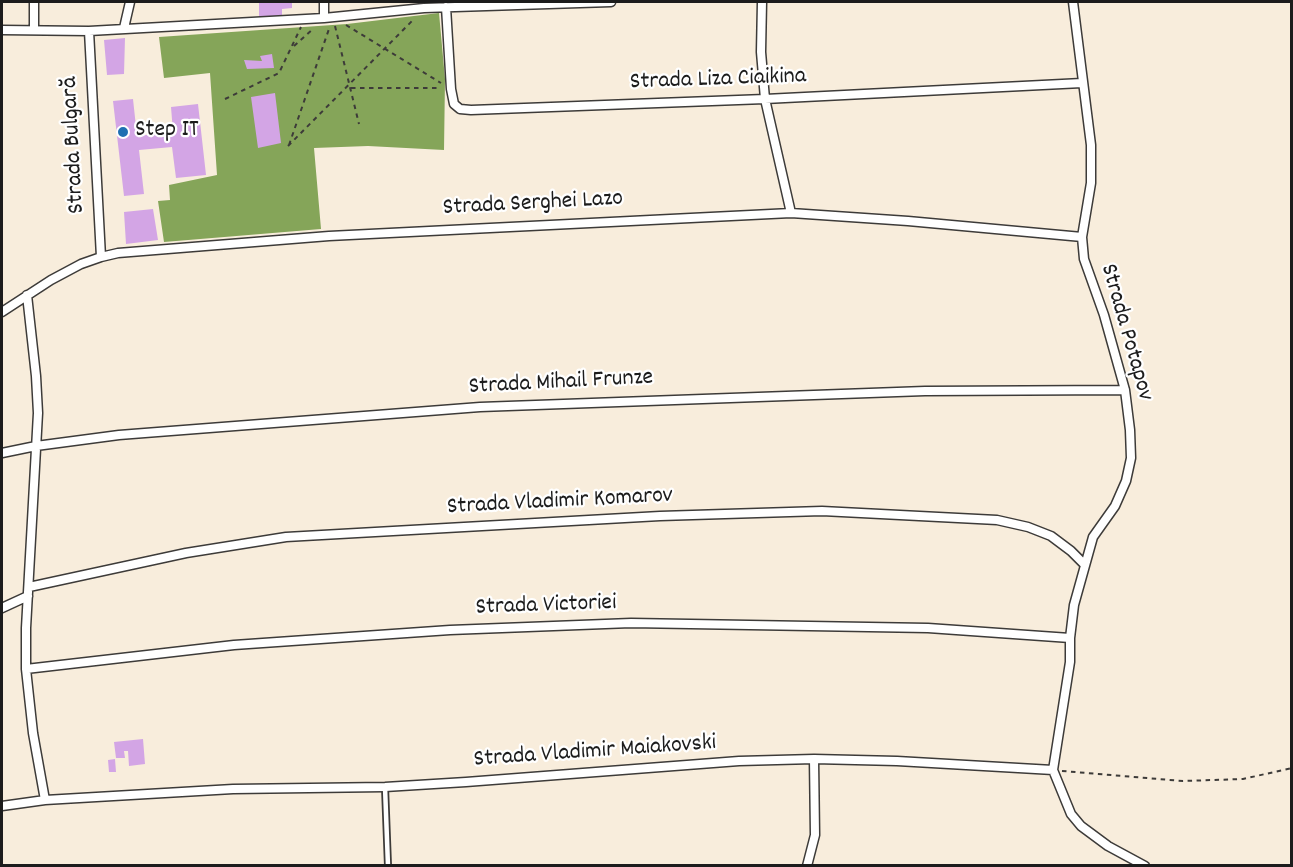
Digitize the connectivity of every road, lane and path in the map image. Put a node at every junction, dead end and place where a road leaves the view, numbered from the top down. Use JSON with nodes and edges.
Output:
{"nodes":[{"id":1,"x":34,"y":2,"type":"edge"},
{"id":2,"x":130,"y":2,"type":"edge"},
{"id":3,"x":324,"y":2,"type":"edge"},
{"id":4,"x":611,"y":2,"type":"edge"},
{"id":5,"x":762,"y":2,"type":"edge"},
{"id":6,"x":1073,"y":2,"type":"edge"},
{"id":7,"x":446,"y":7,"type":"junction"},
{"id":8,"x":424,"y":8,"type":"junction"},
{"id":9,"x":329,"y":18,"type":"junction"},
{"id":10,"x":304,"y":19,"type":"junction"},
{"id":11,"x":124,"y":28,"type":"junction"},
{"id":12,"x":34,"y":29,"type":"junction"},
{"id":13,"x":2,"y":30,"type":"edge"},
{"id":14,"x":89,"y":31,"type":"junction"},
{"id":15,"x":292,"y":48,"type":"junction"},
{"id":16,"x":385,"y":48,"type":"junction"},
{"id":17,"x":1082,"y":83,"type":"junction"},
{"id":18,"x":351,"y":88,"type":"junction"},
{"id":19,"x":451,"y":88,"type":"junction"},
{"id":20,"x":225,"y":99,"type":"dead end"},
{"id":21,"x":765,"y":99,"type":"junction"},
{"id":22,"x":360,"y":124,"type":"dead end"},
{"id":23,"x":791,"y":213,"type":"junction"},
{"id":24,"x":1082,"y":237,"type":"junction"},
{"id":25,"x":101,"y":257,"type":"junction"},
{"id":26,"x":27,"y":295,"type":"junction"},
{"id":27,"x":2,"y":312,"type":"edge"},
{"id":28,"x":1125,"y":390,"type":"junction"},
{"id":29,"x":36,"y":446,"type":"junction"},
{"id":30,"x":2,"y":453,"type":"edge"},
{"id":31,"x":1085,"y":565,"type":"junction"},
{"id":32,"x":28,"y":592,"type":"junction"},
{"id":33,"x":2,"y":608,"type":"edge"},
{"id":34,"x":1070,"y":638,"type":"junction"},
{"id":35,"x":26,"y":669,"type":"junction"},
{"id":36,"x":814,"y":759,"type":"junction"},
{"id":37,"x":1292,"y":768,"type":"edge"},
{"id":38,"x":1053,"y":770,"type":"junction"},
{"id":39,"x":385,"y":787,"type":"junction"},
{"id":40,"x":45,"y":800,"type":"junction"},
{"id":41,"x":2,"y":806,"type":"edge"},
{"id":42,"x":388,"y":866,"type":"edge"},
{"id":43,"x":807,"y":866,"type":"edge"},
{"id":44,"x":1145,"y":866,"type":"edge"}],
"edges":[{"from":1,"to":12,"type":"street"},
{"from":2,"to":11,"type":"street"},
{"from":3,"to":9,"type":"street"},
{"from":4,"to":7,"type":"street"},
{"from":5,"to":21,"type":"street"},
{"from":6,"to":17,"type":"street","name":"Strada Potapov"},
{"from":7,"to":8,"type":"street"},
{"from":7,"to":19,"type":"street"},
{"from":8,"to":9,"type":"street"},
{"from":8,"to":16,"type":"path"},
{"from":9,"to":10,"type":"street"},
{"from":9,"to":15,"type":"path"},
{"from":9,"to":16,"type":"path"},
{"from":9,"to":16,"type":"path"},
{"from":9,"to":18,"type":"path"},
{"from":10,"to":11,"type":"street"},
{"from":10,"to":15,"type":"path"},
{"from":11,"to":14,"type":"street"},
{"from":12,"to":13,"type":"street"},
{"from":12,"to":14,"type":"street"},
{"from":14,"to":25,"type":"street","name":"Strada Bulgară"},
{"from":15,"to":20,"type":"path"},
{"from":16,"to":19,"type":"path"},
{"from":17,"to":21,"type":"street","name":"Strada Liza Ciaikina"},
{"from":17,"to":24,"type":"street","name":"Strada Potapov"},
{"from":18,"to":19,"type":"path"},
{"from":18,"to":22,"type":"path"},
{"from":19,"to":21,"type":"street","name":"Strada Liza Ciaikina"},
{"from":21,"to":23,"type":"street"},
{"from":23,"to":24,"type":"street","name":"Strada Serghei Lazo"},
{"from":23,"to":25,"type":"street","name":"Strada Serghei Lazo"},
{"from":24,"to":28,"type":"street","name":"Strada Potapov"},
{"from":25,"to":26,"type":"street","name":"Strada Serghei Lazo"},
{"from":26,"to":27,"type":"street","name":"Strada Serghei Lazo"},
{"from":26,"to":29,"type":"street"},
{"from":28,"to":29,"type":"street","name":"Strada Mihail Frunze"},
{"from":28,"to":31,"type":"street","name":"Strada Potapov"},
{"from":29,"to":30,"type":"street","name":"Strada Mihail Frunze"},
{"from":29,"to":32,"type":"street"},
{"from":31,"to":32,"type":"street","name":"Strada Vladimir Komarov"},
{"from":31,"to":34,"type":"street","name":"Strada Potapov"},
{"from":32,"to":33,"type":"street","name":"Strada Vladimir Komarov"},
{"from":32,"to":35,"type":"street"},
{"from":34,"to":35,"type":"street","name":"Strada Victoriei"},
{"from":34,"to":38,"type":"street","name":"Strada Potapov"},
{"from":35,"to":40,"type":"street"},
{"from":36,"to":38,"type":"street","name":"Strada Vladimir Maiakovski"},
{"from":36,"to":39,"type":"street","name":"Strada Vladimir Maiakovski"},
{"from":36,"to":43,"type":"street"},
{"from":37,"to":38,"type":"path"},
{"from":38,"to":44,"type":"street"},
{"from":39,"to":40,"type":"street","name":"Strada Vladimir Maiakovski"},
{"from":39,"to":42,"type":"lane"},
{"from":40,"to":41,"type":"street","name":"Strada Vladimir Maiakovski"}]}
